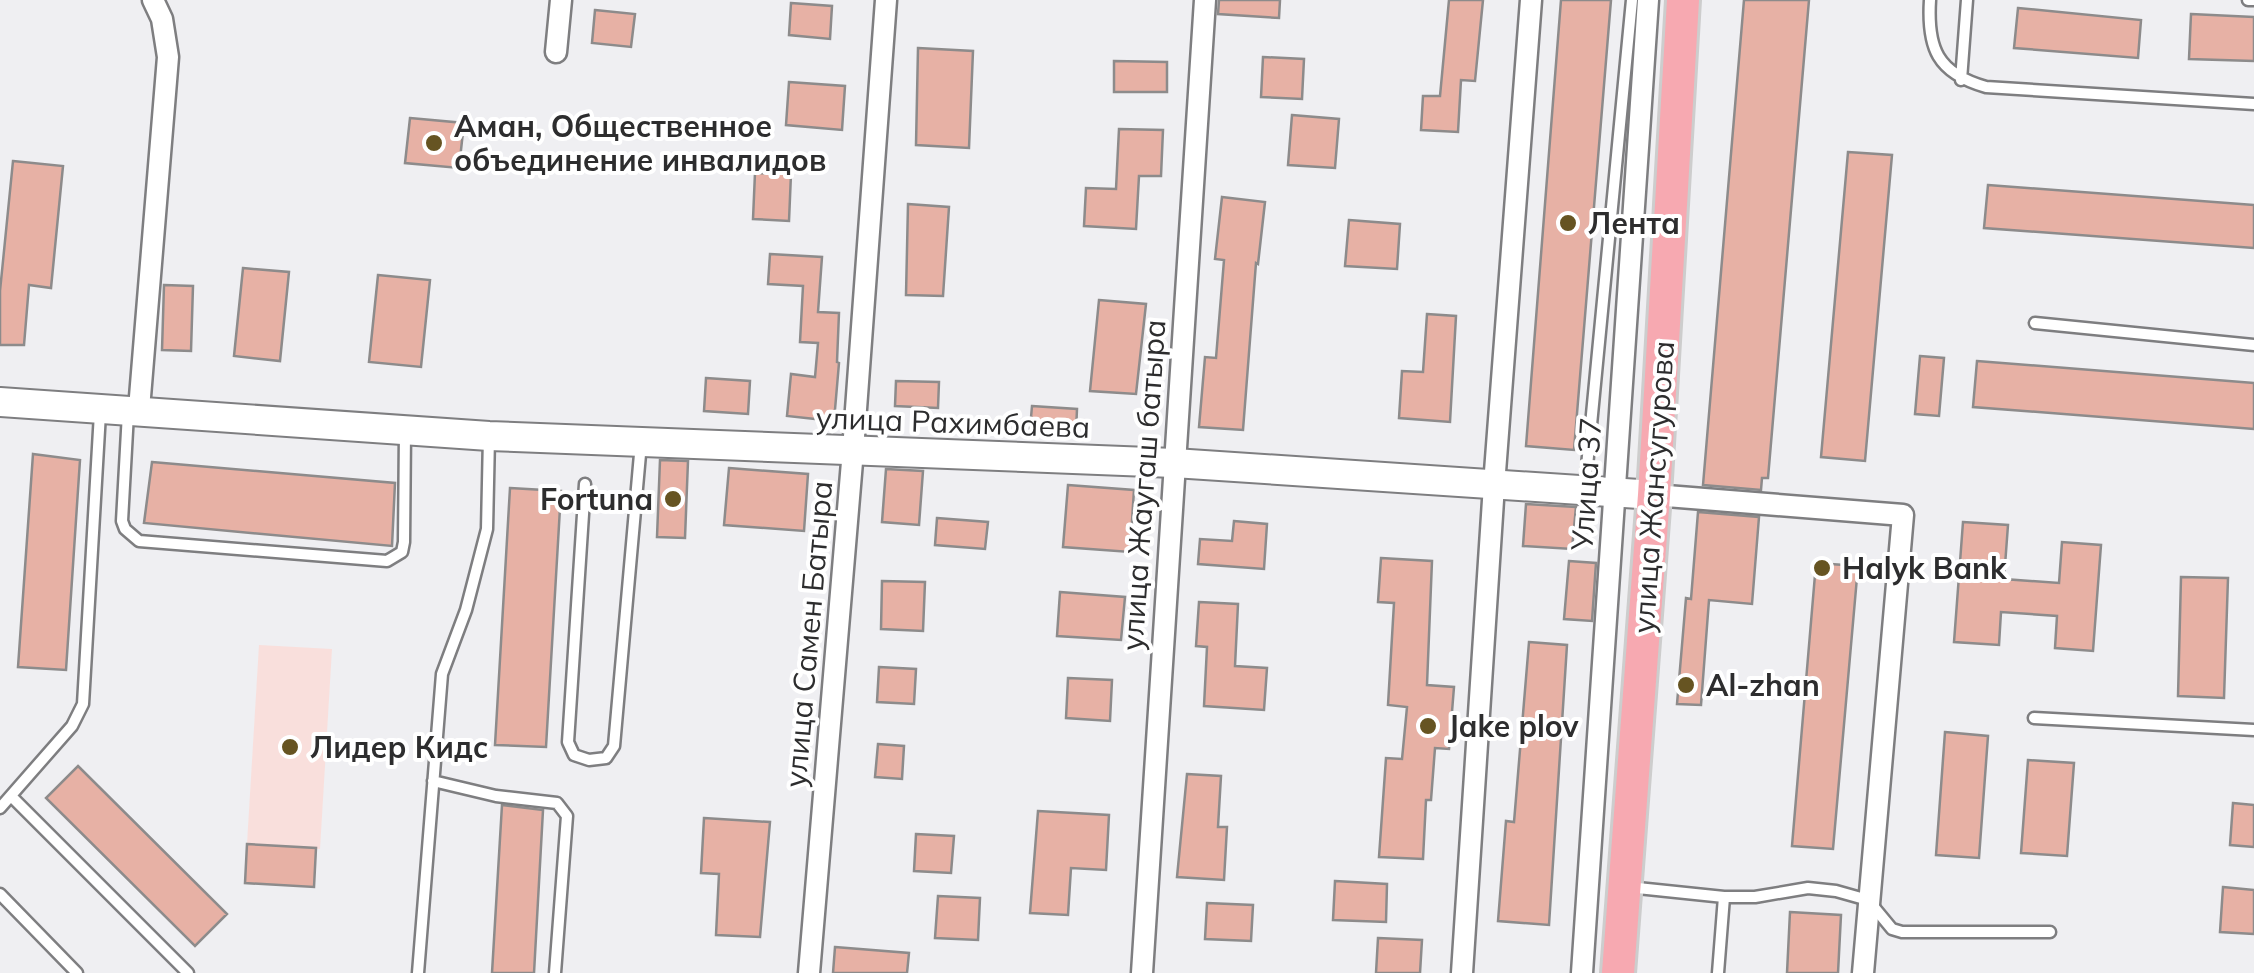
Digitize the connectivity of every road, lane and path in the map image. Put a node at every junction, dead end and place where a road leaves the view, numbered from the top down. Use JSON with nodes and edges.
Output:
{"nodes":[{"id":1,"x":153,"y":0,"type":"edge"},
{"id":2,"x":561,"y":0,"type":"edge"},
{"id":3,"x":886,"y":0,"type":"edge"},
{"id":4,"x":1204,"y":0,"type":"edge"},
{"id":5,"x":1531,"y":0,"type":"edge"},
{"id":6,"x":1632,"y":0,"type":"edge"},
{"id":7,"x":1648,"y":0,"type":"edge"},
{"id":8,"x":1684,"y":0,"type":"edge"},
{"id":9,"x":1930,"y":0,"type":"edge"},
{"id":10,"x":1967,"y":0,"type":"edge"},
{"id":11,"x":556,"y":52,"type":"dead end"},
{"id":12,"x":1961,"y":80,"type":"junction"},
{"id":13,"x":2254,"y":104,"type":"edge"},
{"id":14,"x":2035,"y":323,"type":"dead end"},
{"id":15,"x":2254,"y":345,"type":"edge"},
{"id":16,"x":0,"y":402,"type":"edge"},
{"id":17,"x":123,"y":408,"type":"junction"},
{"id":18,"x":405,"y":430,"type":"junction"},
{"id":19,"x":489,"y":436,"type":"junction"},
{"id":20,"x":642,"y":442,"type":"junction"},
{"id":21,"x":854,"y":450,"type":"junction"},
{"id":22,"x":1174,"y":463,"type":"junction"},
{"id":23,"x":585,"y":484,"type":"dead end"},
{"id":24,"x":1494,"y":484,"type":"junction"},
{"id":25,"x":1585,"y":490,"type":"junction"},
{"id":26,"x":1654,"y":495,"type":"junction"},
{"id":27,"x":2034,"y":718,"type":"dead end"},
{"id":28,"x":2254,"y":730,"type":"edge"},
{"id":29,"x":434,"y":781,"type":"junction"},
{"id":30,"x":11,"y":796,"type":"junction"},
{"id":31,"x":0,"y":808,"type":"edge"},
{"id":32,"x":1624,"y":886,"type":"junction"},
{"id":33,"x":0,"y":894,"type":"edge"},
{"id":34,"x":1724,"y":897,"type":"junction"},
{"id":35,"x":1868,"y":900,"type":"junction"},
{"id":36,"x":2050,"y":932,"type":"dead end"},
{"id":37,"x":77,"y":973,"type":"edge"},
{"id":38,"x":188,"y":973,"type":"edge"},
{"id":39,"x":418,"y":973,"type":"edge"},
{"id":40,"x":555,"y":973,"type":"edge"},
{"id":41,"x":810,"y":973,"type":"edge"},
{"id":42,"x":1142,"y":973,"type":"edge"},
{"id":43,"x":1462,"y":973,"type":"edge"},
{"id":44,"x":1582,"y":973,"type":"edge"},
{"id":45,"x":1618,"y":973,"type":"edge"},
{"id":46,"x":1718,"y":973,"type":"edge"},
{"id":47,"x":1862,"y":973,"type":"edge"}],
"edges":[{"from":1,"to":17,"type":"street"},
{"from":2,"to":11,"type":"street"},
{"from":3,"to":21,"type":"street","name":"улица Самен Батыра"},
{"from":4,"to":22,"type":"street","name":"улица Жаугаш батыра"},
{"from":5,"to":24,"type":"street"},
{"from":6,"to":25,"type":"lane"},
{"from":7,"to":44,"type":"street","name":"Улица 37"},
{"from":8,"to":26,"type":"main road","name":"улица Жансугурова"},
{"from":9,"to":12,"type":"lane"},
{"from":10,"to":12,"type":"lane"},
{"from":12,"to":13,"type":"lane"},
{"from":14,"to":15,"type":"lane"},
{"from":16,"to":17,"type":"street","name":"улица Рахимбаева"},
{"from":17,"to":18,"type":"street","name":"улица Рахимбаева"},
{"from":17,"to":18,"type":"lane"},
{"from":17,"to":30,"type":"lane"},
{"from":18,"to":19,"type":"street","name":"улица Рахимбаева"},
{"from":19,"to":20,"type":"street","name":"улица Рахимбаева"},
{"from":19,"to":29,"type":"lane"},
{"from":20,"to":21,"type":"street","name":"улица Рахимбаева"},
{"from":20,"to":23,"type":"lane"},
{"from":21,"to":22,"type":"street","name":"улица Рахимбаева"},
{"from":21,"to":41,"type":"street","name":"улица Самен Батыра"},
{"from":22,"to":24,"type":"street","name":"улица Рахимбаева"},
{"from":22,"to":42,"type":"street","name":"улица Жаугаш батыра"},
{"from":24,"to":25,"type":"street","name":"улица Рахимбаева"},
{"from":24,"to":43,"type":"street"},
{"from":25,"to":26,"type":"street","name":"улица Рахимбаева"},
{"from":26,"to":32,"type":"main road","name":"улица Жансугурова"},
{"from":26,"to":35,"type":"street","name":"улица Рахимбаева"},
{"from":27,"to":28,"type":"lane"},
{"from":29,"to":39,"type":"lane"},
{"from":29,"to":40,"type":"lane"},
{"from":30,"to":31,"type":"lane"},
{"from":30,"to":38,"type":"lane"},
{"from":32,"to":34,"type":"lane"},
{"from":32,"to":45,"type":"main road","name":"улица Жансугурова"},
{"from":33,"to":37,"type":"lane"},
{"from":34,"to":35,"type":"lane"},
{"from":34,"to":46,"type":"lane"},
{"from":35,"to":36,"type":"lane"},
{"from":35,"to":47,"type":"street"}]}
